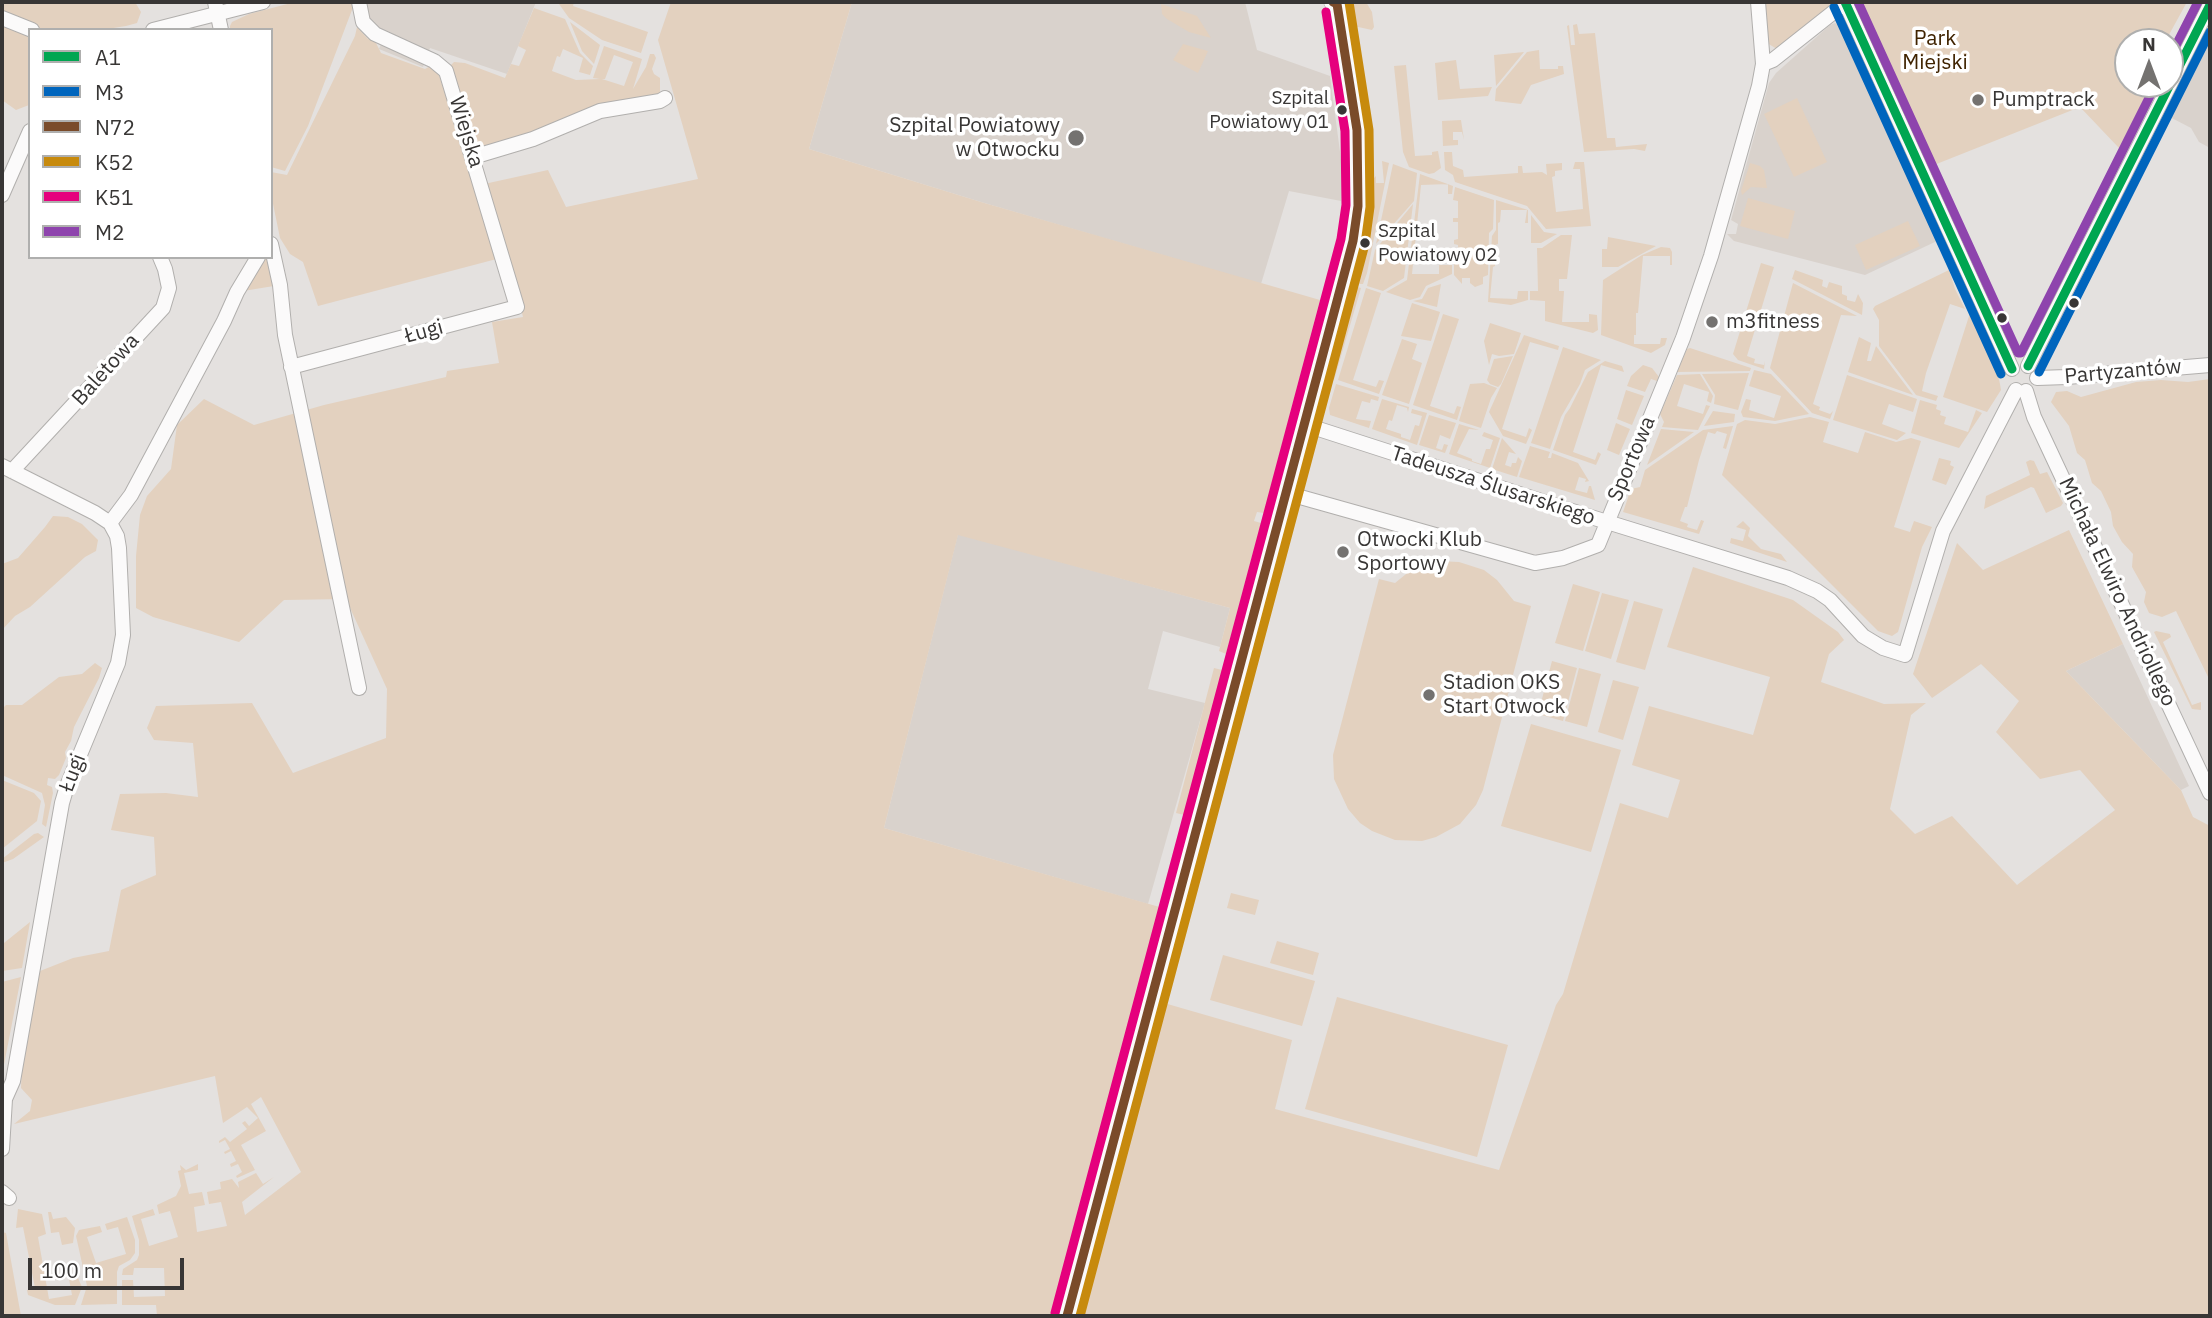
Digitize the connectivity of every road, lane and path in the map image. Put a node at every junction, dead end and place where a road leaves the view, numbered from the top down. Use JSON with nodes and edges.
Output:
{"nodes":[{"id":1,"x":263,"y":2,"type":"edge"},
{"id":2,"x":359,"y":2,"type":"edge"},
{"id":3,"x":1336,"y":2,"type":"edge"},
{"id":4,"x":1758,"y":2,"type":"edge"},
{"id":5,"x":1845,"y":2,"type":"edge"},
{"id":6,"x":2210,"y":5,"type":"edge"},
{"id":7,"x":217,"y":8,"type":"edge"},
{"id":8,"x":2,"y":18,"type":"edge"},
{"id":9,"x":28,"y":28,"type":"edge"},
{"id":10,"x":159,"y":28,"type":"edge"},
{"id":11,"x":222,"y":28,"type":"edge"},
{"id":12,"x":1763,"y":64,"type":"junction"},
{"id":13,"x":665,"y":98,"type":"dead end"},
{"id":14,"x":28,"y":136,"type":"edge"},
{"id":15,"x":473,"y":157,"type":"junction"},
{"id":16,"x":2,"y":195,"type":"edge"},
{"id":17,"x":273,"y":252,"type":"edge"},
{"id":18,"x":161,"y":259,"type":"edge"},
{"id":19,"x":257,"y":259,"type":"edge"},
{"id":20,"x":517,"y":307,"type":"joint"},
{"id":21,"x":2210,"y":365,"type":"edge"},
{"id":22,"x":292,"y":367,"type":"junction"},
{"id":23,"x":2012,"y":369,"type":"junction"},
{"id":24,"x":2032,"y":372,"type":"junction"},
{"id":25,"x":2021,"y":390,"type":"junction"},
{"id":26,"x":2034,"y":417,"type":"junction"},
{"id":27,"x":2000,"y":418,"type":"junction"},
{"id":28,"x":1303,"y":424,"type":"junction"},
{"id":29,"x":7,"y":469,"type":"edge"},
{"id":30,"x":1286,"y":493,"type":"junction"},
{"id":31,"x":1606,"y":522,"type":"junction"},
{"id":32,"x":110,"y":523,"type":"junction"},
{"id":33,"x":359,"y":688,"type":"dead end"},
{"id":34,"x":2210,"y":793,"type":"edge"},
{"id":35,"x":3,"y":1100,"type":"edge"},
{"id":36,"x":2,"y":1149,"type":"edge"},
{"id":37,"x":1067,"y":1316,"type":"edge"}],
"edges":[{"from":1,"to":7,"type":"street"},
{"from":2,"to":15,"type":"street","name":"Wiejska"},
{"from":3,"to":28,"type":"main road"},
{"from":4,"to":12,"type":"street","name":"Sportowa"},
{"from":5,"to":12,"type":"street"},
{"from":5,"to":23,"type":"street"},
{"from":6,"to":24,"type":"street"},
{"from":7,"to":10,"type":"street"},
{"from":7,"to":11,"type":"street"},
{"from":8,"to":9,"type":"street"},
{"from":12,"to":31,"type":"street","name":"Sportowa"},
{"from":13,"to":15,"type":"street"},
{"from":14,"to":16,"type":"street"},
{"from":15,"to":20,"type":"street","name":"Wiejska"},
{"from":17,"to":22,"type":"street"},
{"from":18,"to":29,"type":"street","name":"Baletowa"},
{"from":19,"to":32,"type":"street"},
{"from":20,"to":22,"type":"street","name":"Ługi"},
{"from":21,"to":24,"type":"street","name":"Partyzantów"},
{"from":22,"to":33,"type":"street"},
{"from":23,"to":24,"type":"street"},
{"from":23,"to":25,"type":"street"},
{"from":24,"to":25,"type":"street"},
{"from":25,"to":26,"type":"street","name":"Michała Elwiro Andriollego"},
{"from":25,"to":27,"type":"street"},
{"from":26,"to":27,"type":"street"},
{"from":26,"to":34,"type":"street","name":"Michała Elwiro Andriollego"},
{"from":27,"to":31,"type":"street","name":"Tadeusza Ślusarskiego"},
{"from":28,"to":30,"type":"main road"},
{"from":28,"to":31,"type":"street","name":"Tadeusza Ślusarskiego"},
{"from":29,"to":32,"type":"street"},
{"from":30,"to":31,"type":"street","name":"Sportowa"},
{"from":30,"to":37,"type":"main road"},
{"from":32,"to":35,"type":"street","name":"Ługi"},
{"from":35,"to":36,"type":"street","name":"Ługi"}]}
